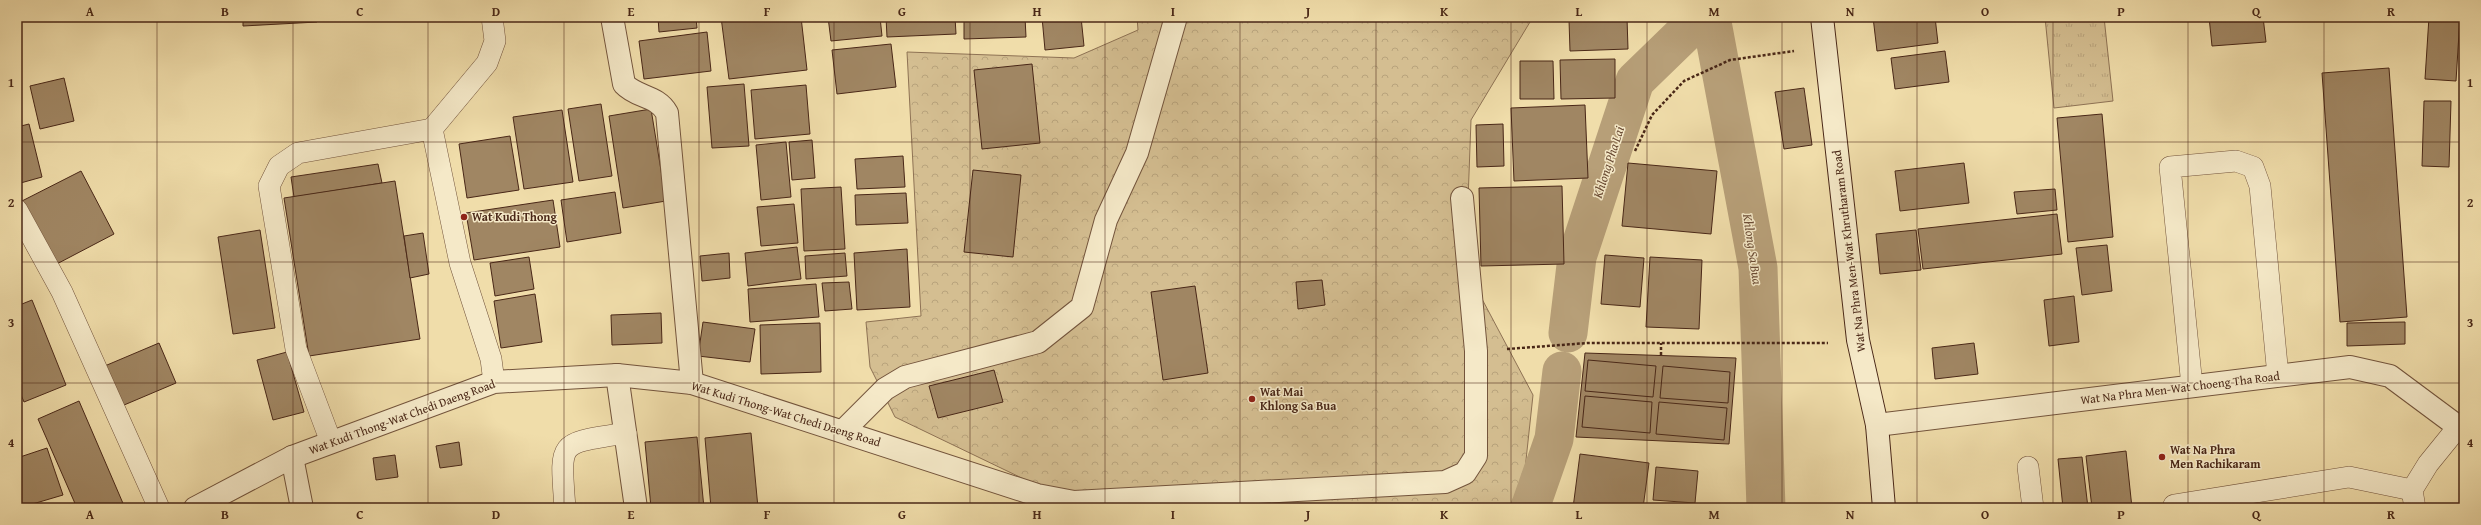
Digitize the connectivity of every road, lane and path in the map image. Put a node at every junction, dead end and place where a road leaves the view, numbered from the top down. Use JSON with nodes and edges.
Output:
{"nodes":[{"id":1,"x":492,"y":17,"type":"edge"},
{"id":2,"x":612,"y":17,"type":"edge"},
{"id":3,"x":1176,"y":17,"type":"edge"},
{"id":4,"x":1822,"y":17,"type":"edge"},
{"id":5,"x":1788,"y":51,"type":"dead end"},
{"id":6,"x":432,"y":129,"type":"junction"},
{"id":7,"x":1636,"y":151,"type":"dead end"},
{"id":8,"x":1462,"y":198,"type":"dead end"},
{"id":9,"x":17,"y":210,"type":"edge"},
{"id":10,"x":1661,"y":343,"type":"junction"},
{"id":11,"x":1832,"y":343,"type":"dead end"},
{"id":12,"x":1476,"y":351,"type":"junction"},
{"id":13,"x":1661,"y":355,"type":"dead end"},
{"id":14,"x":617,"y":375,"type":"junction"},
{"id":15,"x":2278,"y":376,"type":"junction"},
{"id":16,"x":494,"y":382,"type":"junction"},
{"id":17,"x":692,"y":383,"type":"junction"},
{"id":18,"x":2192,"y":386,"type":"junction"},
{"id":19,"x":1877,"y":425,"type":"junction"},
{"id":20,"x":2462,"y":427,"type":"edge"},
{"id":21,"x":843,"y":431,"type":"junction"},
{"id":22,"x":626,"y":433,"type":"junction"},
{"id":23,"x":331,"y":442,"type":"junction"},
{"id":24,"x":292,"y":457,"type":"junction"},
{"id":25,"x":2028,"y":467,"type":"dead end"},
{"id":26,"x":2414,"y":499,"type":"edge"},
{"id":27,"x":2174,"y":505,"type":"dead end"},
{"id":28,"x":159,"y":508,"type":"edge"},
{"id":29,"x":195,"y":508,"type":"edge"},
{"id":30,"x":302,"y":508,"type":"edge"},
{"id":31,"x":565,"y":508,"type":"edge"},
{"id":32,"x":636,"y":508,"type":"edge"},
{"id":33,"x":1884,"y":508,"type":"edge"},
{"id":34,"x":2033,"y":508,"type":"edge"}],
"edges":[{"from":1,"to":6,"type":"lane"},
{"from":2,"to":17,"type":"street"},
{"from":3,"to":21,"type":"street"},
{"from":4,"to":19,"type":"street","name":"Wat Na Phra Men-Wat Khrutharam Road"},
{"from":5,"to":7,"type":"path"},
{"from":6,"to":16,"type":"lane"},
{"from":6,"to":23,"type":"lane"},
{"from":8,"to":12,"type":"street","name":"Wat Kudi Thong-Wat Chedi Daeng Road"},
{"from":9,"to":28,"type":"lane"},
{"from":10,"to":11,"type":"path"},
{"from":10,"to":12,"type":"path"},
{"from":10,"to":13,"type":"path"},
{"from":12,"to":21,"type":"street","name":"Wat Kudi Thong-Wat Chedi Daeng Road"},
{"from":14,"to":16,"type":"street","name":"Wat Kudi Thong-Wat Chedi Daeng Road"},
{"from":14,"to":17,"type":"street","name":"Wat Kudi Thong-Wat Chedi Daeng Road"},
{"from":14,"to":22,"type":"street"},
{"from":15,"to":18,"type":"street","name":"Wat Na Phra Men-Wat Choeng Tha Road"},
{"from":15,"to":18,"type":"lane"},
{"from":15,"to":20,"type":"street","name":"Wat Na Phra Men-Wat Choeng Tha Road"},
{"from":16,"to":23,"type":"street","name":"Wat Kudi Thong-Wat Chedi Daeng Road"},
{"from":17,"to":21,"type":"street","name":"Wat Kudi Thong-Wat Chedi Daeng Road"},
{"from":18,"to":19,"type":"street","name":"Wat Na Phra Men-Wat Choeng Tha Road"},
{"from":19,"to":33,"type":"street","name":"Wat Na Phra Men-Wat Khrutharam Road"},
{"from":20,"to":26,"type":"lane"},
{"from":22,"to":31,"type":"lane"},
{"from":22,"to":32,"type":"street"},
{"from":23,"to":24,"type":"street","name":"Wat Kudi Thong-Wat Chedi Daeng Road"},
{"from":24,"to":29,"type":"street","name":"Wat Kudi Thong-Wat Chedi Daeng Road"},
{"from":24,"to":30,"type":"street"},
{"from":25,"to":34,"type":"lane"},
{"from":26,"to":27,"type":"lane"}]}
